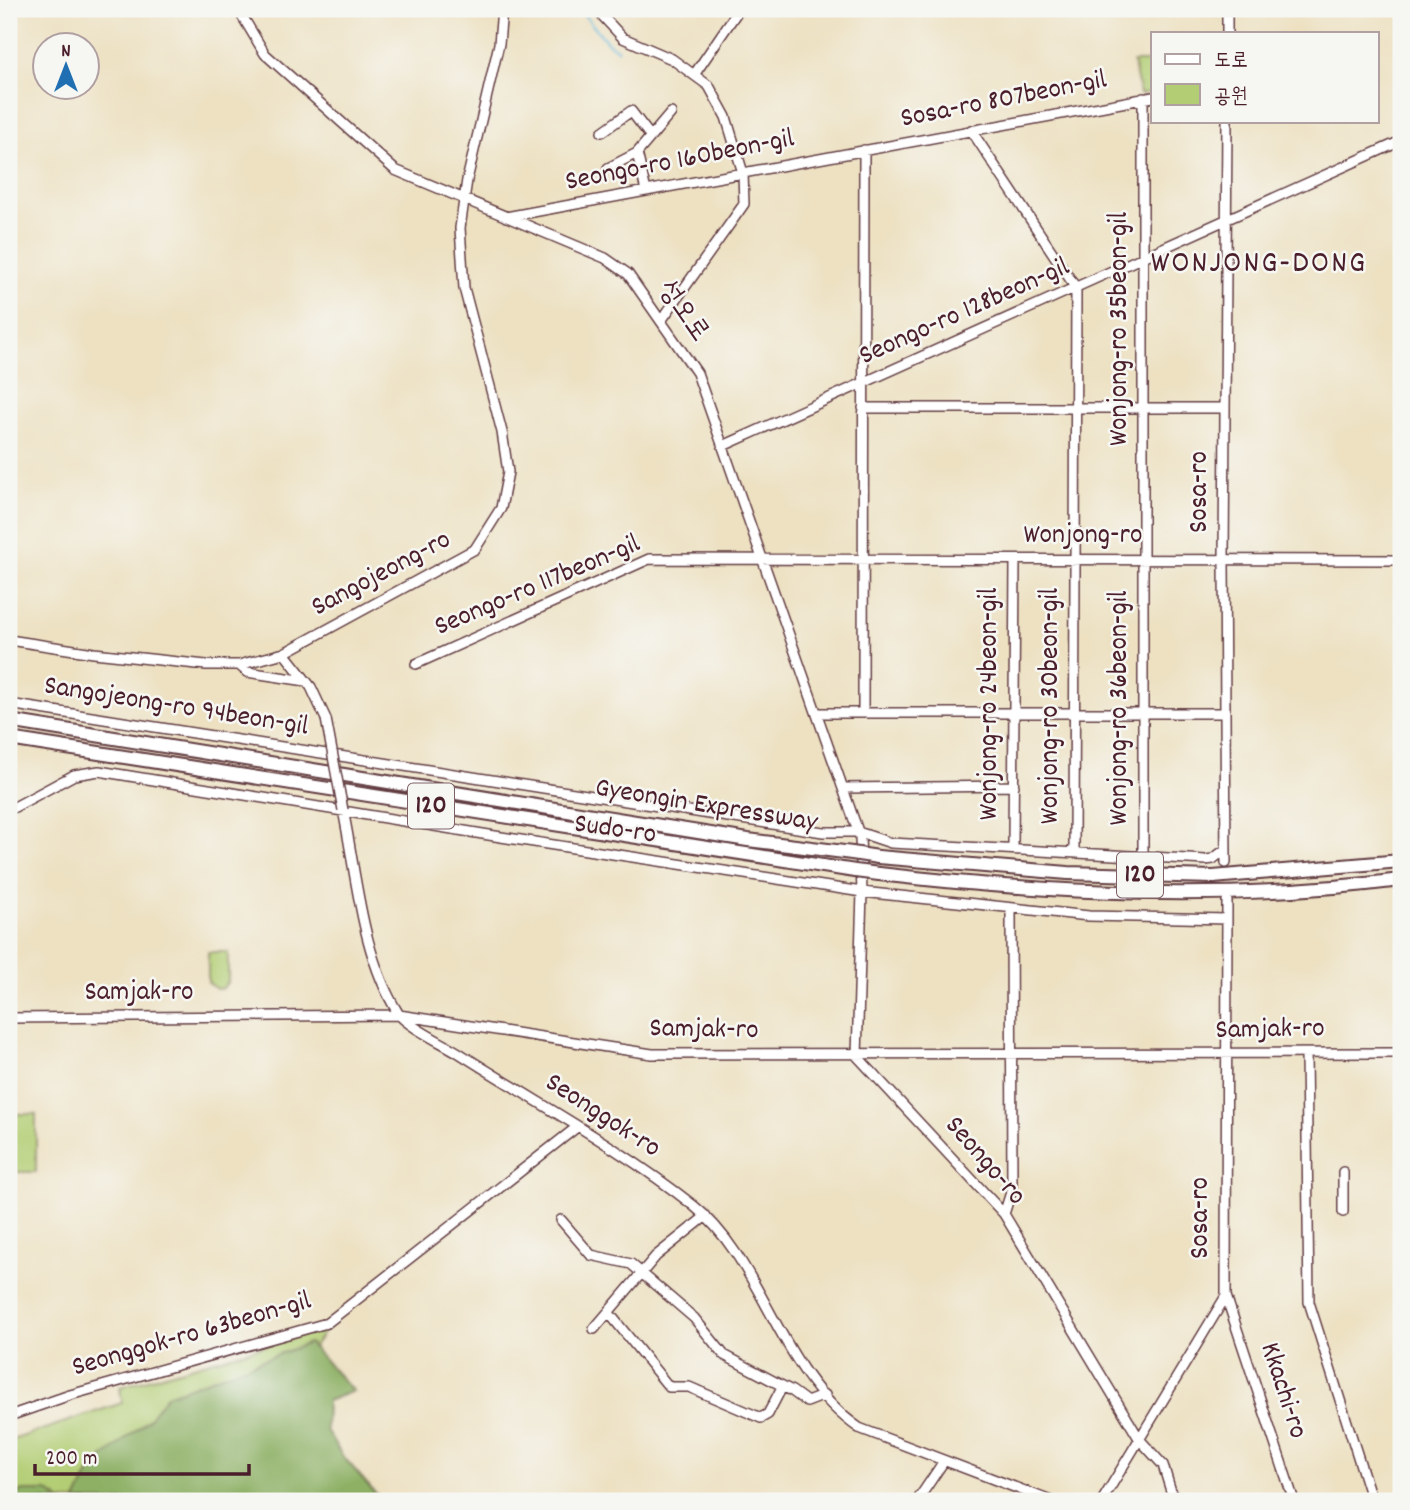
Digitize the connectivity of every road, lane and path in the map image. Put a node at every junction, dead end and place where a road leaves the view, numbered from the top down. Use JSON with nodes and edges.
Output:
{"nodes":[{"id":1,"x":238,"y":9,"type":"edge"},
{"id":2,"x":502,"y":9,"type":"edge"},
{"id":3,"x":596,"y":9,"type":"edge"},
{"id":4,"x":739,"y":9,"type":"edge"},
{"id":5,"x":1227,"y":9,"type":"edge"},
{"id":6,"x":1227,"y":32,"type":"edge"},
{"id":7,"x":694,"y":75,"type":"junction"},
{"id":8,"x":1148,"y":97,"type":"edge"},
{"id":9,"x":671,"y":113,"type":"dead end"},
{"id":10,"x":1227,"y":122,"type":"edge"},
{"id":11,"x":971,"y":130,"type":"junction"},
{"id":12,"x":602,"y":132,"type":"dead end"},
{"id":13,"x":650,"y":137,"type":"junction"},
{"id":14,"x":1401,"y":141,"type":"edge"},
{"id":15,"x":864,"y":150,"type":"junction"},
{"id":16,"x":637,"y":153,"type":"junction"},
{"id":17,"x":608,"y":168,"type":"dead end"},
{"id":18,"x":743,"y":173,"type":"junction"},
{"id":19,"x":646,"y":191,"type":"junction"},
{"id":20,"x":463,"y":200,"type":"junction"},
{"id":21,"x":504,"y":218,"type":"junction"},
{"id":22,"x":1226,"y":222,"type":"junction"},
{"id":23,"x":1144,"y":257,"type":"junction"},
{"id":24,"x":1076,"y":288,"type":"junction"},
{"id":25,"x":661,"y":321,"type":"junction"},
{"id":26,"x":865,"y":383,"type":"junction"},
{"id":27,"x":863,"y":408,"type":"junction"},
{"id":28,"x":1225,"y":408,"type":"junction"},
{"id":29,"x":1075,"y":410,"type":"junction"},
{"id":30,"x":1144,"y":410,"type":"junction"},
{"id":31,"x":723,"y":446,"type":"junction"},
{"id":32,"x":764,"y":559,"type":"junction"},
{"id":33,"x":863,"y":559,"type":"junction"},
{"id":34,"x":1015,"y":559,"type":"junction"},
{"id":35,"x":1076,"y":560,"type":"junction"},
{"id":36,"x":1144,"y":560,"type":"junction"},
{"id":37,"x":1224,"y":560,"type":"junction"},
{"id":38,"x":1401,"y":560,"type":"edge"},
{"id":39,"x":9,"y":640,"type":"edge"},
{"id":40,"x":284,"y":653,"type":"junction"},
{"id":41,"x":416,"y":664,"type":"dead end"},
{"id":42,"x":239,"y":665,"type":"junction"},
{"id":43,"x":306,"y":681,"type":"junction"},
{"id":44,"x":9,"y":704,"type":"edge"},
{"id":45,"x":818,"y":713,"type":"junction"},
{"id":46,"x":863,"y":713,"type":"junction"},
{"id":47,"x":1014,"y":713,"type":"junction"},
{"id":48,"x":1076,"y":713,"type":"junction"},
{"id":49,"x":1143,"y":713,"type":"junction"},
{"id":50,"x":1225,"y":713,"type":"junction"},
{"id":51,"x":9,"y":721,"type":"edge"},
{"id":52,"x":9,"y":739,"type":"edge"},
{"id":53,"x":1014,"y":786,"type":"junction"},
{"id":54,"x":844,"y":788,"type":"junction"},
{"id":55,"x":9,"y":810,"type":"edge"},
{"id":56,"x":343,"y":810,"type":"junction"},
{"id":57,"x":858,"y":832,"type":"junction"},
{"id":58,"x":1013,"y":848,"type":"junction"},
{"id":59,"x":1226,"y":849,"type":"junction"},
{"id":60,"x":1074,"y":852,"type":"junction"},
{"id":61,"x":1143,"y":856,"type":"junction"},
{"id":62,"x":1401,"y":861,"type":"edge"},
{"id":63,"x":1226,"y":863,"type":"dead end"},
{"id":64,"x":1401,"y":880,"type":"edge"},
{"id":65,"x":862,"y":892,"type":"junction"},
{"id":66,"x":1227,"y":901,"type":"dead end"},
{"id":67,"x":1011,"y":909,"type":"junction"},
{"id":68,"x":1227,"y":919,"type":"junction"},
{"id":69,"x":399,"y":1015,"type":"junction"},
{"id":70,"x":9,"y":1018,"type":"edge"},
{"id":71,"x":1401,"y":1053,"type":"edge"},
{"id":72,"x":1306,"y":1054,"type":"junction"},
{"id":73,"x":1012,"y":1055,"type":"junction"},
{"id":74,"x":1226,"y":1055,"type":"junction"},
{"id":75,"x":857,"y":1056,"type":"junction"},
{"id":76,"x":577,"y":1127,"type":"junction"},
{"id":77,"x":1343,"y":1172,"type":"dead end"},
{"id":78,"x":1343,"y":1212,"type":"dead end"},
{"id":79,"x":1003,"y":1214,"type":"junction"},
{"id":80,"x":706,"y":1216,"type":"junction"},
{"id":81,"x":561,"y":1220,"type":"dead end"},
{"id":82,"x":641,"y":1274,"type":"junction"},
{"id":83,"x":1226,"y":1296,"type":"junction"},
{"id":84,"x":609,"y":1312,"type":"junction"},
{"id":85,"x":594,"y":1329,"type":"dead end"},
{"id":86,"x":782,"y":1387,"type":"junction"},
{"id":87,"x":825,"y":1395,"type":"junction"},
{"id":88,"x":9,"y":1416,"type":"edge"},
{"id":89,"x":1140,"y":1440,"type":"junction"},
{"id":90,"x":944,"y":1461,"type":"junction"},
{"id":91,"x":917,"y":1501,"type":"edge"},
{"id":92,"x":1051,"y":1501,"type":"edge"},
{"id":93,"x":1102,"y":1501,"type":"edge"},
{"id":94,"x":1174,"y":1501,"type":"edge"},
{"id":95,"x":1294,"y":1501,"type":"edge"},
{"id":96,"x":1372,"y":1501,"type":"edge"}],
"edges":[{"from":1,"to":20,"type":"street","name":"성오로"},
{"from":2,"to":20,"type":"street","name":"Sangojeong-ro"},
{"from":3,"to":7,"type":"street"},
{"from":4,"to":7,"type":"street"},
{"from":5,"to":6,"type":"street"},
{"from":7,"to":18,"type":"street"},
{"from":8,"to":11,"type":"street","name":"Sosa-ro 807beon-gil"},
{"from":8,"to":23,"type":"street","name":"Wonjong-ro 35beon-gil"},
{"from":9,"to":13,"type":"street"},
{"from":10,"to":22,"type":"street","name":"Sosa-ro"},
{"from":11,"to":15,"type":"street","name":"Sosa-ro 807beon-gil"},
{"from":11,"to":24,"type":"street"},
{"from":12,"to":13,"type":"street"},
{"from":13,"to":16,"type":"street"},
{"from":14,"to":22,"type":"street","name":"Seongo-ro 128beon-gil"},
{"from":15,"to":18,"type":"street","name":"Seongo-ro 160beon-gil"},
{"from":15,"to":26,"type":"street"},
{"from":16,"to":17,"type":"street"},
{"from":16,"to":19,"type":"street"},
{"from":18,"to":19,"type":"street","name":"Seongo-ro 160beon-gil"},
{"from":18,"to":25,"type":"street"},
{"from":19,"to":21,"type":"street","name":"Seongo-ro 160beon-gil"},
{"from":20,"to":21,"type":"street","name":"성오로"},
{"from":20,"to":40,"type":"street","name":"Sangojeong-ro"},
{"from":21,"to":25,"type":"street","name":"성오로"},
{"from":22,"to":23,"type":"street","name":"Seongo-ro 128beon-gil"},
{"from":22,"to":28,"type":"street","name":"Sosa-ro"},
{"from":23,"to":24,"type":"street","name":"Seongo-ro 128beon-gil"},
{"from":23,"to":30,"type":"street","name":"Wonjong-ro 35beon-gil"},
{"from":24,"to":26,"type":"street","name":"Seongo-ro 128beon-gil"},
{"from":24,"to":29,"type":"street","name":"Wonjong-ro 30beon-gil"},
{"from":25,"to":31,"type":"street","name":"성오로"},
{"from":26,"to":27,"type":"street"},
{"from":26,"to":31,"type":"street","name":"Seongo-ro 128beon-gil"},
{"from":27,"to":29,"type":"street"},
{"from":27,"to":33,"type":"street"},
{"from":28,"to":30,"type":"street"},
{"from":28,"to":37,"type":"street","name":"Sosa-ro"},
{"from":29,"to":30,"type":"street"},
{"from":29,"to":35,"type":"street","name":"Wonjong-ro 30beon-gil"},
{"from":30,"to":36,"type":"street","name":"Wonjong-ro 35beon-gil"},
{"from":31,"to":32,"type":"street","name":"성오로"},
{"from":32,"to":33,"type":"street","name":"Wonjong-ro"},
{"from":32,"to":41,"type":"street","name":"Seongo-ro 117beon-gil"},
{"from":32,"to":45,"type":"street","name":"성오로"},
{"from":33,"to":34,"type":"street","name":"Wonjong-ro"},
{"from":33,"to":46,"type":"street"},
{"from":34,"to":35,"type":"street","name":"Wonjong-ro"},
{"from":34,"to":47,"type":"street","name":"Wonjong-ro 24beon-gil"},
{"from":35,"to":36,"type":"street","name":"Wonjong-ro"},
{"from":35,"to":48,"type":"street","name":"Wonjong-ro 30beon-gil"},
{"from":36,"to":37,"type":"street","name":"Wonjong-ro"},
{"from":36,"to":49,"type":"street","name":"Wonjong-ro 36beon-gil"},
{"from":37,"to":38,"type":"street","name":"Wonjong-ro"},
{"from":37,"to":50,"type":"street","name":"Sosa-ro"},
{"from":39,"to":42,"type":"street","name":"Sangojeong-ro"},
{"from":40,"to":42,"type":"street","name":"Sangojeong-ro"},
{"from":40,"to":43,"type":"street"},
{"from":42,"to":43,"type":"street"},
{"from":43,"to":56,"type":"street","bridge":true},
{"from":44,"to":57,"type":"street","name":"Sangojeong-ro 94beon-gil"},
{"from":45,"to":46,"type":"street"},
{"from":45,"to":54,"type":"street","name":"성오로"},
{"from":46,"to":47,"type":"street"},
{"from":47,"to":48,"type":"street"},
{"from":47,"to":53,"type":"street","name":"Wonjong-ro 24beon-gil"},
{"from":48,"to":49,"type":"street"},
{"from":48,"to":60,"type":"street","name":"Wonjong-ro 30beon-gil"},
{"from":49,"to":50,"type":"street"},
{"from":49,"to":61,"type":"street","name":"Wonjong-ro 36beon-gil"},
{"from":50,"to":59,"type":"street","name":"Sosa-ro"},
{"from":51,"to":62,"type":"highway","name":"Gyeongin Expressway","number":"120","bridge":true},
{"from":52,"to":64,"type":"highway","name":"Gyeongin Expressway","number":"120","bridge":true},
{"from":53,"to":54,"type":"street"},
{"from":53,"to":58,"type":"street","name":"Wonjong-ro 24beon-gil"},
{"from":54,"to":57,"type":"street","name":"성오로"},
{"from":55,"to":56,"type":"street","name":"Sudo-ro"},
{"from":56,"to":65,"type":"street","name":"Sudo-ro"},
{"from":56,"to":69,"type":"street"},
{"from":57,"to":58,"type":"street","name":"Sangojeong-ro 94beon-gil"},
{"from":57,"to":65,"type":"street"},
{"from":58,"to":60,"type":"street","name":"Sangojeong-ro 94beon-gil"},
{"from":59,"to":61,"type":"street","name":"Sangojeong-ro 94beon-gil"},
{"from":59,"to":63,"type":"street","name":"Sosa-ro"},
{"from":60,"to":61,"type":"street","name":"Sangojeong-ro 94beon-gil"},
{"from":65,"to":67,"type":"street","name":"Sudo-ro"},
{"from":65,"to":75,"type":"street"},
{"from":66,"to":68,"type":"street","name":"Sosa-ro"},
{"from":67,"to":68,"type":"street","name":"Sudo-ro"},
{"from":67,"to":73,"type":"street"},
{"from":68,"to":74,"type":"street","name":"Sosa-ro"},
{"from":69,"to":70,"type":"street","name":"Samjak-ro"},
{"from":69,"to":75,"type":"street","name":"Samjak-ro"},
{"from":69,"to":76,"type":"street","name":"Seonggok-ro"},
{"from":71,"to":72,"type":"street","name":"Samjak-ro"},
{"from":72,"to":74,"type":"street","name":"Samjak-ro"},
{"from":72,"to":96,"type":"street"},
{"from":73,"to":74,"type":"street","name":"Samjak-ro"},
{"from":73,"to":75,"type":"street","name":"Samjak-ro"},
{"from":73,"to":79,"type":"street"},
{"from":74,"to":83,"type":"street","name":"Sosa-ro"},
{"from":75,"to":79,"type":"street","name":"Seongo-ro"},
{"from":76,"to":80,"type":"street","name":"Seonggok-ro"},
{"from":76,"to":88,"type":"street","name":"Seonggok-ro 63beon-gil"},
{"from":77,"to":78,"type":"street"},
{"from":79,"to":89,"type":"street","name":"Seongo-ro"},
{"from":80,"to":82,"type":"street"},
{"from":80,"to":87,"type":"street","name":"Seonggok-ro"},
{"from":81,"to":82,"type":"street"},
{"from":82,"to":84,"type":"street"},
{"from":82,"to":86,"type":"street"},
{"from":83,"to":89,"type":"street","name":"Sosa-ro"},
{"from":83,"to":95,"type":"street","name":"Kkachi-ro"},
{"from":84,"to":85,"type":"street"},
{"from":84,"to":86,"type":"street"},
{"from":86,"to":87,"type":"street"},
{"from":87,"to":90,"type":"street","name":"Seonggok-ro"},
{"from":89,"to":93,"type":"street","name":"Sosa-ro"},
{"from":89,"to":94,"type":"street","name":"Seongo-ro"},
{"from":90,"to":91,"type":"street"},
{"from":90,"to":92,"type":"street","name":"Seonggok-ro"}]}
